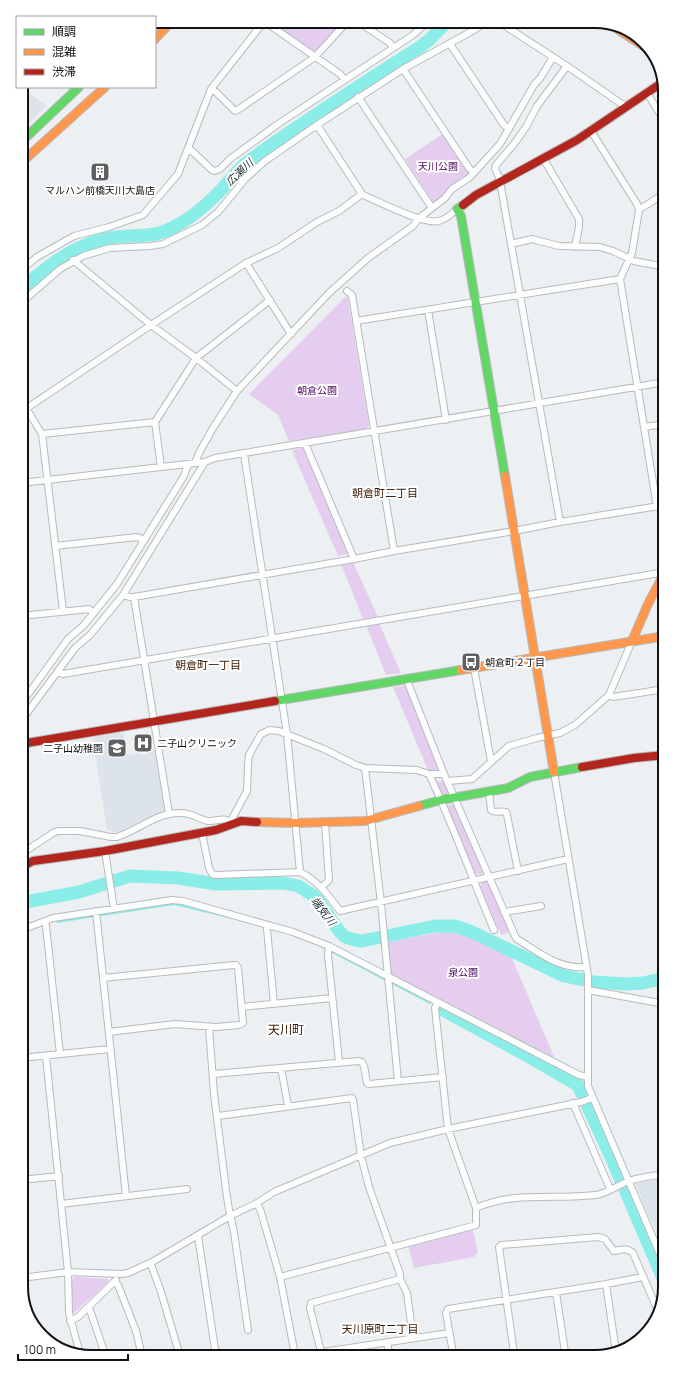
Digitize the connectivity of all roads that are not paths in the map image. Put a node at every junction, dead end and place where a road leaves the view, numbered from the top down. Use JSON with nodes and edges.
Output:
{"nodes":[{"id":1,"x":165,"y":28,"type":"edge"},
{"id":2,"x":259,"y":28,"type":"edge"},
{"id":3,"x":274,"y":28,"type":"edge"},
{"id":4,"x":341,"y":28,"type":"edge"},
{"id":5,"x":368,"y":28,"type":"edge"},
{"id":6,"x":421,"y":28,"type":"edge"},
{"id":7,"x":478,"y":28,"type":"edge"},
{"id":8,"x":507,"y":28,"type":"edge"},
{"id":9,"x":156,"y":38,"type":"edge"},
{"id":10,"x":450,"y":44,"type":"junction"},
{"id":11,"x":393,"y":48,"type":"junction"},
{"id":12,"x":315,"y":57,"type":"junction"},
{"id":13,"x":553,"y":57,"type":"junction"},
{"id":14,"x":567,"y":66,"type":"junction"},
{"id":15,"x":403,"y":69,"type":"junction"},
{"id":16,"x":344,"y":79,"type":"junction"},
{"id":17,"x":658,"y":86,"type":"edge"},
{"id":18,"x":78,"y":88,"type":"edge"},
{"id":19,"x":104,"y":88,"type":"edge"},
{"id":20,"x":211,"y":89,"type":"junction"},
{"id":21,"x":647,"y":93,"type":"junction"},
{"id":22,"x":358,"y":97,"type":"junction"},
{"id":23,"x":626,"y":107,"type":"junction"},
{"id":24,"x":658,"y":111,"type":"edge"},
{"id":25,"x":317,"y":125,"type":"junction"},
{"id":26,"x":509,"y":128,"type":"junction"},
{"id":27,"x":591,"y":130,"type":"junction"},
{"id":28,"x":28,"y":135,"type":"edge"},
{"id":29,"x":188,"y":149,"type":"junction"},
{"id":30,"x":28,"y":157,"type":"edge"},
{"id":31,"x":544,"y":158,"type":"junction"},
{"id":32,"x":474,"y":173,"type":"junction"},
{"id":33,"x":500,"y":182,"type":"junction"},
{"id":34,"x":362,"y":194,"type":"junction"},
{"id":35,"x":658,"y":198,"type":"edge"},
{"id":36,"x":432,"y":208,"type":"junction"},
{"id":37,"x":457,"y":209,"type":"junction"},
{"id":38,"x":639,"y":209,"type":"junction"},
{"id":39,"x":418,"y":219,"type":"junction"},
{"id":40,"x":511,"y":244,"type":"junction"},
{"id":41,"x":575,"y":247,"type":"junction"},
{"id":42,"x":629,"y":259,"type":"junction"},
{"id":43,"x":73,"y":260,"type":"junction"},
{"id":44,"x":246,"y":263,"type":"junction"},
{"id":45,"x":28,"y":264,"type":"edge"},
{"id":46,"x":658,"y":265,"type":"edge"},
{"id":47,"x":620,"y":279,"type":"junction"},
{"id":48,"x":347,"y":291,"type":"dead end"},
{"id":49,"x":520,"y":295,"type":"junction"},
{"id":50,"x":28,"y":297,"type":"edge"},
{"id":51,"x":270,"y":300,"type":"junction"},
{"id":52,"x":476,"y":302,"type":"junction"},
{"id":53,"x":428,"y":310,"type":"junction"},
{"id":54,"x":356,"y":321,"type":"junction"},
{"id":55,"x":151,"y":325,"type":"junction"},
{"id":56,"x":291,"y":334,"type":"junction"},
{"id":57,"x":196,"y":358,"type":"junction"},
{"id":58,"x":658,"y":383,"type":"edge"},
{"id":59,"x":637,"y":387,"type":"junction"},
{"id":60,"x":237,"y":391,"type":"junction"},
{"id":61,"x":540,"y":404,"type":"junction"},
{"id":62,"x":28,"y":407,"type":"edge"},
{"id":63,"x":494,"y":411,"type":"junction"},
{"id":64,"x":28,"y":415,"type":"edge"},
{"id":65,"x":446,"y":420,"type":"junction"},
{"id":66,"x":156,"y":422,"type":"junction"},
{"id":67,"x":658,"y":425,"type":"edge"},
{"id":68,"x":644,"y":427,"type":"junction"},
{"id":69,"x":374,"y":430,"type":"junction"},
{"id":70,"x":42,"y":434,"type":"junction"},
{"id":71,"x":305,"y":443,"type":"junction"},
{"id":72,"x":244,"y":454,"type":"junction"},
{"id":73,"x":205,"y":462,"type":"junction"},
{"id":74,"x":188,"y":464,"type":"junction"},
{"id":75,"x":195,"y":464,"type":"junction"},
{"id":76,"x":161,"y":467,"type":"junction"},
{"id":77,"x":47,"y":480,"type":"junction"},
{"id":78,"x":28,"y":482,"type":"edge"},
{"id":79,"x":657,"y":507,"type":"joint"},
{"id":80,"x":560,"y":522,"type":"junction"},
{"id":81,"x":514,"y":531,"type":"junction"},
{"id":82,"x":144,"y":540,"type":"junction"},
{"id":83,"x":55,"y":546,"type":"junction"},
{"id":84,"x":394,"y":551,"type":"junction"},
{"id":85,"x":354,"y":559,"type":"junction"},
{"id":86,"x":658,"y":573,"type":"edge"},
{"id":87,"x":262,"y":574,"type":"junction"},
{"id":88,"x":658,"y":587,"type":"edge"},
{"id":89,"x":123,"y":595,"type":"junction"},
{"id":90,"x":524,"y":596,"type":"junction"},
{"id":91,"x":134,"y":597,"type":"junction"},
{"id":92,"x":63,"y":611,"type":"junction"},
{"id":93,"x":94,"y":613,"type":"junction"},
{"id":94,"x":28,"y":615,"type":"edge"},
{"id":95,"x":658,"y":637,"type":"edge"},
{"id":96,"x":272,"y":638,"type":"junction"},
{"id":97,"x":632,"y":641,"type":"junction"},
{"id":98,"x":535,"y":658,"type":"junction"},
{"id":99,"x":145,"y":660,"type":"junction"},
{"id":100,"x":474,"y":668,"type":"junction"},
{"id":101,"x":59,"y":672,"type":"junction"},
{"id":102,"x":406,"y":678,"type":"junction"},
{"id":103,"x":658,"y":689,"type":"edge"},
{"id":104,"x":28,"y":694,"type":"edge"},
{"id":105,"x":609,"y":695,"type":"junction"},
{"id":106,"x":281,"y":699,"type":"junction"},
{"id":107,"x":28,"y":712,"type":"edge"},
{"id":108,"x":154,"y":721,"type":"junction"},
{"id":109,"x":287,"y":734,"type":"junction"},
{"id":110,"x":547,"y":735,"type":"junction"},
{"id":111,"x":28,"y":743,"type":"edge"},
{"id":112,"x":658,"y":757,"type":"edge"},
{"id":113,"x":491,"y":761,"type":"junction"},
{"id":114,"x":365,"y":768,"type":"junction"},
{"id":115,"x":554,"y":772,"type":"junction"},
{"id":116,"x":429,"y":774,"type":"junction"},
{"id":117,"x":444,"y":774,"type":"junction"},
{"id":118,"x":448,"y":781,"type":"junction"},
{"id":119,"x":489,"y":792,"type":"junction"},
{"id":120,"x":455,"y":797,"type":"junction"},
{"id":121,"x":441,"y":800,"type":"junction"},
{"id":122,"x":169,"y":814,"type":"junction"},
{"id":123,"x":371,"y":819,"type":"junction"},
{"id":124,"x":218,"y":820,"type":"junction"},
{"id":125,"x":325,"y":823,"type":"junction"},
{"id":126,"x":296,"y":824,"type":"junction"},
{"id":127,"x":230,"y":825,"type":"junction"},
{"id":128,"x":220,"y":828,"type":"junction"},
{"id":129,"x":202,"y":833,"type":"junction"},
{"id":130,"x":28,"y":849,"type":"edge"},
{"id":131,"x":105,"y":851,"type":"junction"},
{"id":132,"x":568,"y":859,"type":"junction"},
{"id":133,"x":28,"y":864,"type":"edge"},
{"id":134,"x":518,"y":871,"type":"junction"},
{"id":135,"x":300,"y":872,"type":"junction"},
{"id":136,"x":490,"y":877,"type":"junction"},
{"id":137,"x":473,"y":881,"type":"junction"},
{"id":138,"x":321,"y":888,"type":"junction"},
{"id":139,"x":381,"y":903,"type":"junction"},
{"id":140,"x":541,"y":906,"type":"dead end"},
{"id":141,"x":114,"y":909,"type":"junction"},
{"id":142,"x":96,"y":911,"type":"junction"},
{"id":143,"x":504,"y":912,"type":"junction"},
{"id":144,"x":45,"y":921,"type":"junction"},
{"id":145,"x":268,"y":925,"type":"junction"},
{"id":146,"x":28,"y":927,"type":"edge"},
{"id":147,"x":494,"y":930,"type":"dead end"},
{"id":148,"x":329,"y":946,"type":"junction"},
{"id":149,"x":586,"y":967,"type":"junction"},
{"id":150,"x":387,"y":976,"type":"junction"},
{"id":151,"x":103,"y":978,"type":"junction"},
{"id":152,"x":588,"y":987,"type":"junction"},
{"id":153,"x":332,"y":998,"type":"junction"},
{"id":154,"x":658,"y":1002,"type":"edge"},
{"id":155,"x":437,"y":1003,"type":"junction"},
{"id":156,"x":274,"y":1004,"type":"junction"},
{"id":157,"x":242,"y":1007,"type":"junction"},
{"id":158,"x":209,"y":1027,"type":"junction"},
{"id":159,"x":109,"y":1032,"type":"junction"},
{"id":160,"x":110,"y":1049,"type":"junction"},
{"id":161,"x":60,"y":1054,"type":"junction"},
{"id":162,"x":46,"y":1056,"type":"junction"},
{"id":163,"x":28,"y":1057,"type":"edge"},
{"id":164,"x":339,"y":1062,"type":"junction"},
{"id":165,"x":281,"y":1068,"type":"junction"},
{"id":166,"x":213,"y":1074,"type":"junction"},
{"id":167,"x":442,"y":1077,"type":"junction"},
{"id":168,"x":587,"y":1077,"type":"junction"},
{"id":169,"x":398,"y":1081,"type":"junction"},
{"id":170,"x":586,"y":1100,"type":"junction"},
{"id":171,"x":573,"y":1103,"type":"junction"},
{"id":172,"x":288,"y":1106,"type":"junction"},
{"id":173,"x":218,"y":1116,"type":"junction"},
{"id":174,"x":448,"y":1129,"type":"junction"},
{"id":175,"x":361,"y":1156,"type":"junction"},
{"id":176,"x":58,"y":1176,"type":"junction"},
{"id":177,"x":658,"y":1176,"type":"edge"},
{"id":178,"x":28,"y":1179,"type":"edge"},
{"id":179,"x":625,"y":1183,"type":"junction"},
{"id":180,"x":187,"y":1189,"type":"dead end"},
{"id":181,"x":610,"y":1189,"type":"junction"},
{"id":182,"x":126,"y":1196,"type":"junction"},
{"id":183,"x":257,"y":1203,"type":"junction"},
{"id":184,"x":61,"y":1204,"type":"junction"},
{"id":185,"x":476,"y":1208,"type":"junction"},
{"id":186,"x":230,"y":1216,"type":"junction"},
{"id":187,"x":198,"y":1236,"type":"junction"},
{"id":188,"x":390,"y":1247,"type":"junction"},
{"id":189,"x":658,"y":1251,"type":"edge"},
{"id":190,"x":150,"y":1263,"type":"junction"},
{"id":191,"x":68,"y":1272,"type":"junction"},
{"id":192,"x":117,"y":1274,"type":"junction"},
{"id":193,"x":28,"y":1277,"type":"edge"},
{"id":194,"x":280,"y":1277,"type":"junction"},
{"id":195,"x":643,"y":1277,"type":"junction"},
{"id":196,"x":400,"y":1279,"type":"junction"},
{"id":197,"x":115,"y":1282,"type":"junction"},
{"id":198,"x":606,"y":1284,"type":"junction"},
{"id":199,"x":556,"y":1292,"type":"junction"},
{"id":200,"x":506,"y":1299,"type":"junction"},
{"id":201,"x":655,"y":1305,"type":"edge"},
{"id":202,"x":88,"y":1307,"type":"junction"},
{"id":203,"x":70,"y":1321,"type":"junction"},
{"id":204,"x":248,"y":1330,"type":"dead end"},
{"id":205,"x":449,"y":1333,"type":"junction"},
{"id":206,"x":414,"y":1338,"type":"junction"},
{"id":207,"x":387,"y":1342,"type":"junction"},
{"id":208,"x":615,"y":1346,"type":"edge"},
{"id":209,"x":78,"y":1349,"type":"edge"},
{"id":210,"x":104,"y":1350,"type":"edge"},
{"id":211,"x":141,"y":1350,"type":"edge"},
{"id":212,"x":178,"y":1350,"type":"edge"},
{"id":213,"x":215,"y":1350,"type":"edge"},
{"id":214,"x":294,"y":1350,"type":"edge"},
{"id":215,"x":320,"y":1350,"type":"edge"},
{"id":216,"x":334,"y":1350,"type":"edge"},
{"id":217,"x":388,"y":1350,"type":"edge"},
{"id":218,"x":452,"y":1350,"type":"edge"},
{"id":219,"x":514,"y":1350,"type":"edge"},
{"id":220,"x":565,"y":1350,"type":"edge"}],
"edges":[{"from":1,"to":9,"type":"street"},
{"from":2,"to":20,"type":"street"},
{"from":3,"to":12,"type":"street"},
{"from":4,"to":12,"type":"street"},
{"from":5,"to":11,"type":"street"},
{"from":6,"to":11,"type":"street"},
{"from":7,"to":10,"type":"street"},
{"from":8,"to":13,"type":"street"},
{"from":10,"to":15,"type":"street"},
{"from":10,"to":26,"type":"street"},
{"from":11,"to":16,"type":"street"},
{"from":12,"to":16,"type":"street"},
{"from":12,"to":20,"type":"street"},
{"from":13,"to":14,"type":"street"},
{"from":13,"to":26,"type":"street"},
{"from":14,"to":23,"type":"street"},
{"from":14,"to":33,"type":"street"},
{"from":15,"to":22,"type":"street"},
{"from":15,"to":32,"type":"street"},
{"from":16,"to":29,"type":"street"},
{"from":17,"to":21,"type":"street"},
{"from":18,"to":28,"type":"street"},
{"from":19,"to":30,"type":"street"},
{"from":20,"to":29,"type":"street"},
{"from":21,"to":23,"type":"street"},
{"from":21,"to":24,"type":"street"},
{"from":22,"to":25,"type":"street"},
{"from":22,"to":36,"type":"street"},
{"from":23,"to":27,"type":"street"},
{"from":25,"to":34,"type":"street"},
{"from":25,"to":43,"type":"street"},
{"from":26,"to":32,"type":"street"},
{"from":27,"to":31,"type":"street"},
{"from":27,"to":38,"type":"street"},
{"from":29,"to":45,"type":"street"},
{"from":31,"to":33,"type":"street"},
{"from":31,"to":41,"type":"street"},
{"from":32,"to":36,"type":"street"},
{"from":33,"to":37,"type":"street"},
{"from":33,"to":40,"type":"street"},
{"from":34,"to":39,"type":"street"},
{"from":34,"to":44,"type":"street"},
{"from":35,"to":38,"type":"street"},
{"from":36,"to":39,"type":"street"},
{"from":37,"to":39,"type":"street"},
{"from":37,"to":52,"type":"street"},
{"from":38,"to":42,"type":"street"},
{"from":39,"to":56,"type":"street"},
{"from":40,"to":41,"type":"street"},
{"from":40,"to":49,"type":"street"},
{"from":41,"to":42,"type":"street"},
{"from":42,"to":46,"type":"street"},
{"from":42,"to":47,"type":"street"},
{"from":43,"to":50,"type":"street"},
{"from":43,"to":55,"type":"street"},
{"from":44,"to":51,"type":"street"},
{"from":44,"to":55,"type":"street"},
{"from":47,"to":49,"type":"street"},
{"from":47,"to":59,"type":"street"},
{"from":48,"to":54,"type":"street"},
{"from":49,"to":52,"type":"street"},
{"from":49,"to":61,"type":"street"},
{"from":51,"to":56,"type":"street"},
{"from":51,"to":57,"type":"street"},
{"from":52,"to":53,"type":"street"},
{"from":52,"to":63,"type":"street"},
{"from":53,"to":54,"type":"street"},
{"from":53,"to":65,"type":"street"},
{"from":54,"to":69,"type":"street"},
{"from":55,"to":57,"type":"street"},
{"from":55,"to":62,"type":"street"},
{"from":56,"to":60,"type":"street"},
{"from":57,"to":60,"type":"street"},
{"from":57,"to":66,"type":"street"},
{"from":58,"to":59,"type":"street"},
{"from":59,"to":61,"type":"street"},
{"from":59,"to":68,"type":"street"},
{"from":60,"to":75,"type":"street"},
{"from":61,"to":63,"type":"street"},
{"from":61,"to":80,"type":"street"},
{"from":63,"to":65,"type":"street"},
{"from":63,"to":81,"type":"street"},
{"from":64,"to":70,"type":"street"},
{"from":65,"to":69,"type":"street"},
{"from":66,"to":70,"type":"street"},
{"from":66,"to":76,"type":"street"},
{"from":67,"to":68,"type":"street"},
{"from":68,"to":79,"type":"street"},
{"from":69,"to":71,"type":"street"},
{"from":69,"to":84,"type":"street"},
{"from":70,"to":77,"type":"street"},
{"from":71,"to":72,"type":"street"},
{"from":71,"to":85,"type":"street"},
{"from":72,"to":73,"type":"street"},
{"from":72,"to":87,"type":"street"},
{"from":73,"to":75,"type":"street"},
{"from":73,"to":89,"type":"street"},
{"from":74,"to":75,"type":"street"},
{"from":74,"to":76,"type":"street"},
{"from":74,"to":82,"type":"street"},
{"from":76,"to":77,"type":"street"},
{"from":77,"to":78,"type":"street"},
{"from":77,"to":83,"type":"street"},
{"from":79,"to":80,"type":"street"},
{"from":80,"to":81,"type":"street"},
{"from":81,"to":84,"type":"street"},
{"from":81,"to":90,"type":"street"},
{"from":82,"to":83,"type":"street"},
{"from":82,"to":93,"type":"street"},
{"from":83,"to":92,"type":"street"},
{"from":84,"to":85,"type":"street"},
{"from":85,"to":87,"type":"street"},
{"from":86,"to":90,"type":"street"},
{"from":87,"to":91,"type":"street"},
{"from":87,"to":96,"type":"street"},
{"from":88,"to":97,"type":"street"},
{"from":89,"to":91,"type":"street"},
{"from":89,"to":101,"type":"street"},
{"from":90,"to":96,"type":"street"},
{"from":90,"to":98,"type":"street"},
{"from":91,"to":99,"type":"street"},
{"from":92,"to":93,"type":"street"},
{"from":92,"to":94,"type":"street"},
{"from":93,"to":104,"type":"street"},
{"from":95,"to":97,"type":"street"},
{"from":96,"to":99,"type":"street"},
{"from":96,"to":106,"type":"street"},
{"from":97,"to":98,"type":"street"},
{"from":97,"to":105,"type":"street"},
{"from":98,"to":100,"type":"street"},
{"from":98,"to":110,"type":"street"},
{"from":99,"to":101,"type":"street"},
{"from":99,"to":108,"type":"street"},
{"from":100,"to":102,"type":"street"},
{"from":100,"to":113,"type":"street"},
{"from":101,"to":107,"type":"street"},
{"from":102,"to":106,"type":"street"},
{"from":102,"to":117,"type":"street"},
{"from":103,"to":105,"type":"street"},
{"from":105,"to":110,"type":"street"},
{"from":106,"to":108,"type":"street"},
{"from":106,"to":109,"type":"street"},
{"from":108,"to":111,"type":"street"},
{"from":108,"to":122,"type":"street"},
{"from":109,"to":114,"type":"street"},
{"from":109,"to":126,"type":"street"},
{"from":109,"to":127,"type":"street"},
{"from":110,"to":113,"type":"street"},
{"from":110,"to":115,"type":"street"},
{"from":112,"to":115,"type":"street"},
{"from":113,"to":118,"type":"street"},
{"from":114,"to":116,"type":"street"},
{"from":114,"to":123,"type":"street"},
{"from":115,"to":119,"type":"street"},
{"from":115,"to":132,"type":"street"},
{"from":116,"to":117,"type":"street"},
{"from":116,"to":121,"type":"street"},
{"from":117,"to":118,"type":"street"},
{"from":118,"to":120,"type":"street"},
{"from":119,"to":120,"type":"street"},
{"from":119,"to":134,"type":"street"},
{"from":120,"to":121,"type":"street"},
{"from":120,"to":136,"type":"street"},
{"from":121,"to":123,"type":"street"},
{"from":121,"to":137,"type":"street"},
{"from":122,"to":124,"type":"street"},
{"from":122,"to":130,"type":"street"},
{"from":123,"to":125,"type":"street"},
{"from":123,"to":139,"type":"street"},
{"from":124,"to":127,"type":"street"},
{"from":124,"to":128,"type":"street"},
{"from":125,"to":126,"type":"street"},
{"from":125,"to":138,"type":"street"},
{"from":126,"to":127,"type":"street"},
{"from":126,"to":135,"type":"street"},
{"from":127,"to":128,"type":"street"},
{"from":128,"to":129,"type":"street"},
{"from":129,"to":131,"type":"street"},
{"from":129,"to":135,"type":"street"},
{"from":131,"to":133,"type":"street"},
{"from":131,"to":141,"type":"street"},
{"from":132,"to":134,"type":"street"},
{"from":132,"to":149,"type":"street"},
{"from":134,"to":136,"type":"street"},
{"from":135,"to":138,"type":"street"},
{"from":136,"to":137,"type":"street"},
{"from":136,"to":143,"type":"street"},
{"from":137,"to":139,"type":"street"},
{"from":137,"to":147,"type":"street"},
{"from":138,"to":139,"type":"street"},
{"from":139,"to":150,"type":"street"},
{"from":140,"to":143,"type":"street"},
{"from":141,"to":142,"type":"street"},
{"from":141,"to":145,"type":"street"},
{"from":142,"to":144,"type":"street"},
{"from":142,"to":151,"type":"street"},
{"from":143,"to":149,"type":"street"},
{"from":144,"to":146,"type":"street"},
{"from":144,"to":161,"type":"street"},
{"from":145,"to":148,"type":"street"},
{"from":145,"to":156,"type":"street"},
{"from":148,"to":150,"type":"street"},
{"from":148,"to":153,"type":"street"},
{"from":149,"to":152,"type":"street"},
{"from":150,"to":155,"type":"street"},
{"from":150,"to":169,"type":"street"},
{"from":151,"to":157,"type":"street"},
{"from":151,"to":159,"type":"street"},
{"from":152,"to":154,"type":"street"},
{"from":152,"to":168,"type":"street"},
{"from":153,"to":156,"type":"street"},
{"from":153,"to":164,"type":"street"},
{"from":155,"to":167,"type":"street"},
{"from":155,"to":168,"type":"street"},
{"from":156,"to":157,"type":"street"},
{"from":157,"to":158,"type":"street"},
{"from":158,"to":159,"type":"street"},
{"from":158,"to":166,"type":"street"},
{"from":159,"to":160,"type":"street"},
{"from":160,"to":161,"type":"street"},
{"from":160,"to":182,"type":"street"},
{"from":161,"to":162,"type":"street"},
{"from":162,"to":163,"type":"street"},
{"from":162,"to":176,"type":"street"},
{"from":164,"to":165,"type":"street"},
{"from":164,"to":169,"type":"street"},
{"from":165,"to":166,"type":"street"},
{"from":165,"to":172,"type":"street"},
{"from":166,"to":173,"type":"street"},
{"from":167,"to":169,"type":"street"},
{"from":167,"to":174,"type":"street"},
{"from":168,"to":170,"type":"street"},
{"from":170,"to":171,"type":"street"},
{"from":170,"to":179,"type":"street"},
{"from":171,"to":174,"type":"street"},
{"from":171,"to":181,"type":"street"},
{"from":172,"to":173,"type":"street"},
{"from":172,"to":175,"type":"street"},
{"from":173,"to":186,"type":"street"},
{"from":174,"to":175,"type":"street"},
{"from":174,"to":185,"type":"street"},
{"from":175,"to":183,"type":"street"},
{"from":175,"to":188,"type":"street"},
{"from":176,"to":178,"type":"street"},
{"from":176,"to":184,"type":"street"},
{"from":177,"to":179,"type":"street"},
{"from":179,"to":181,"type":"street"},
{"from":179,"to":189,"type":"street"},
{"from":180,"to":182,"type":"street"},
{"from":181,"to":185,"type":"street"},
{"from":182,"to":184,"type":"street"},
{"from":183,"to":186,"type":"street"},
{"from":183,"to":194,"type":"street"},
{"from":184,"to":191,"type":"street"},
{"from":185,"to":188,"type":"street"},
{"from":186,"to":187,"type":"street"},
{"from":186,"to":204,"type":"street"},
{"from":187,"to":190,"type":"street"},
{"from":187,"to":213,"type":"street"},
{"from":188,"to":194,"type":"street"},
{"from":188,"to":196,"type":"street"},
{"from":190,"to":192,"type":"street"},
{"from":190,"to":212,"type":"street"},
{"from":191,"to":192,"type":"street"},
{"from":191,"to":193,"type":"street"},
{"from":191,"to":203,"type":"street"},
{"from":192,"to":197,"type":"street"},
{"from":194,"to":214,"type":"street"},
{"from":195,"to":198,"type":"street"},
{"from":195,"to":200,"type":"street"},
{"from":195,"to":201,"type":"street"},
{"from":196,"to":206,"type":"street"},
{"from":196,"to":215,"type":"street"},
{"from":197,"to":202,"type":"street"},
{"from":197,"to":211,"type":"street"},
{"from":198,"to":199,"type":"street"},
{"from":198,"to":208,"type":"street"},
{"from":199,"to":200,"type":"street"},
{"from":199,"to":220,"type":"street"},
{"from":200,"to":205,"type":"street"},
{"from":200,"to":219,"type":"street"},
{"from":202,"to":203,"type":"street"},
{"from":202,"to":210,"type":"street"},
{"from":203,"to":209,"type":"street"},
{"from":205,"to":206,"type":"street"},
{"from":205,"to":218,"type":"street"},
{"from":206,"to":207,"type":"street"},
{"from":207,"to":216,"type":"street"},
{"from":207,"to":217,"type":"street"}]}
